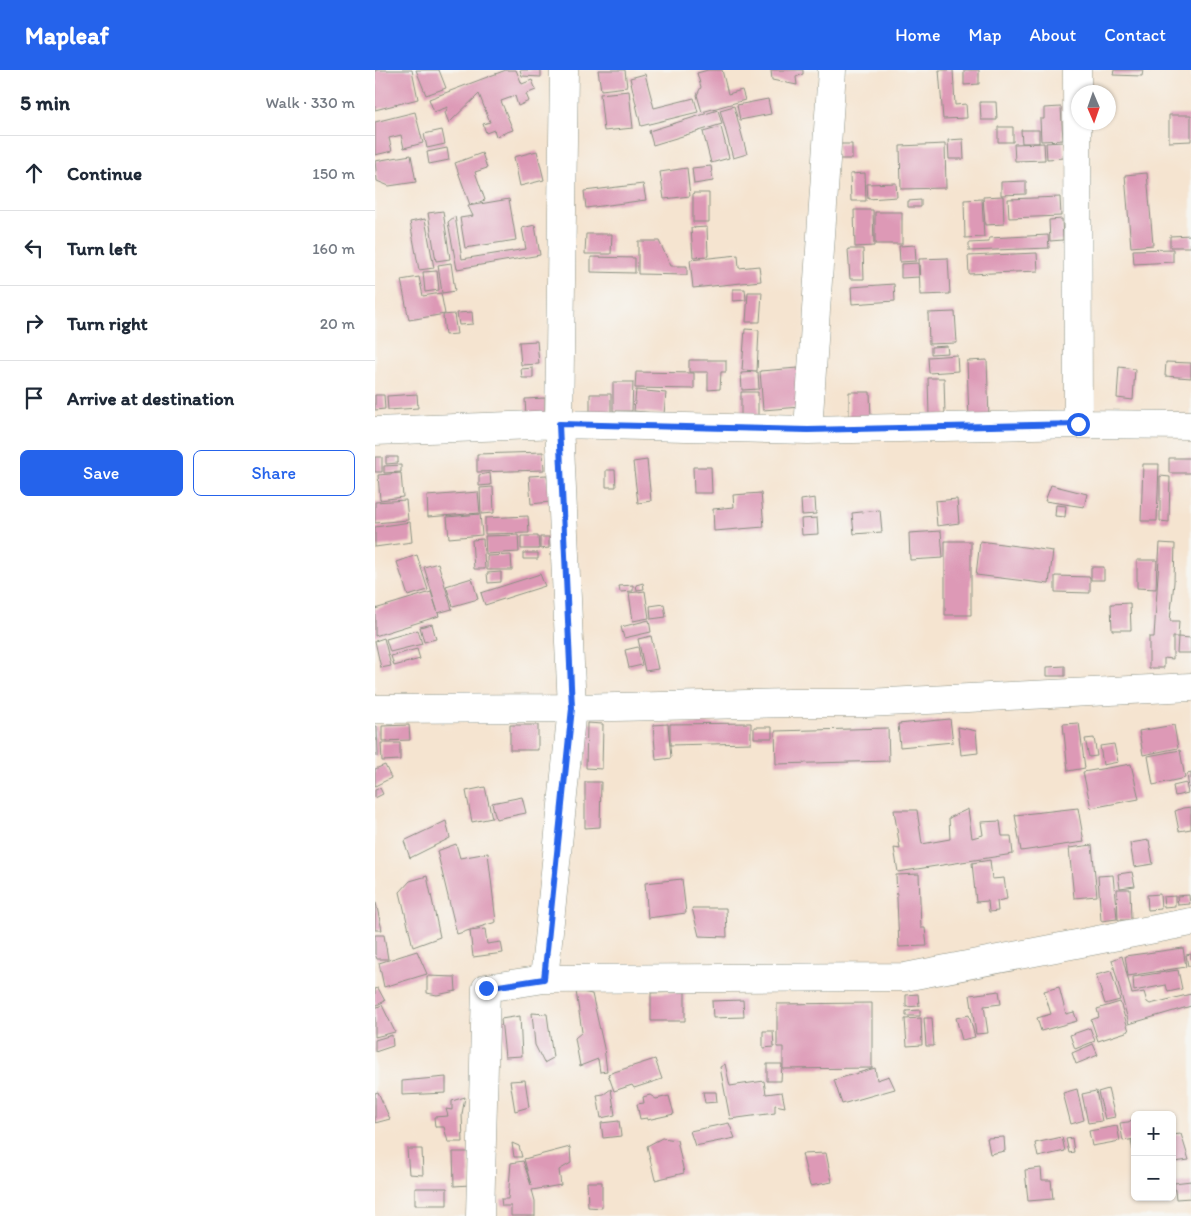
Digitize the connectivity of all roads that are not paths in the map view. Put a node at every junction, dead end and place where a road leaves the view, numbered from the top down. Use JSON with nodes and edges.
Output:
{"nodes":[{"id":1,"x":564,"y":70,"type":"edge"},
{"id":2,"x":832,"y":70,"type":"edge"},
{"id":3,"x":1077,"y":70,"type":"edge"},
{"id":4,"x":559,"y":424,"type":"junction"},
{"id":5,"x":1078,"y":424,"type":"junction"},
{"id":6,"x":1191,"y":425,"type":"edge"},
{"id":7,"x":808,"y":430,"type":"junction"},
{"id":8,"x":375,"y":431,"type":"edge"},
{"id":9,"x":1191,"y":687,"type":"edge"},
{"id":10,"x":572,"y":708,"type":"junction"},
{"id":11,"x":375,"y":709,"type":"edge"},
{"id":12,"x":1191,"y":922,"type":"edge"},
{"id":13,"x":544,"y":979,"type":"junction"},
{"id":14,"x":480,"y":1216,"type":"edge"}],
"edges":[{"from":1,"to":4,"type":"street"},
{"from":2,"to":7,"type":"street"},
{"from":3,"to":5,"type":"street"},
{"from":4,"to":7,"type":"street"},
{"from":4,"to":8,"type":"street"},
{"from":4,"to":10,"type":"street"},
{"from":5,"to":6,"type":"street"},
{"from":5,"to":7,"type":"street"},
{"from":9,"to":10,"type":"street"},
{"from":10,"to":11,"type":"street"},
{"from":10,"to":13,"type":"street"},
{"from":12,"to":13,"type":"street"},
{"from":13,"to":14,"type":"street"}]}
